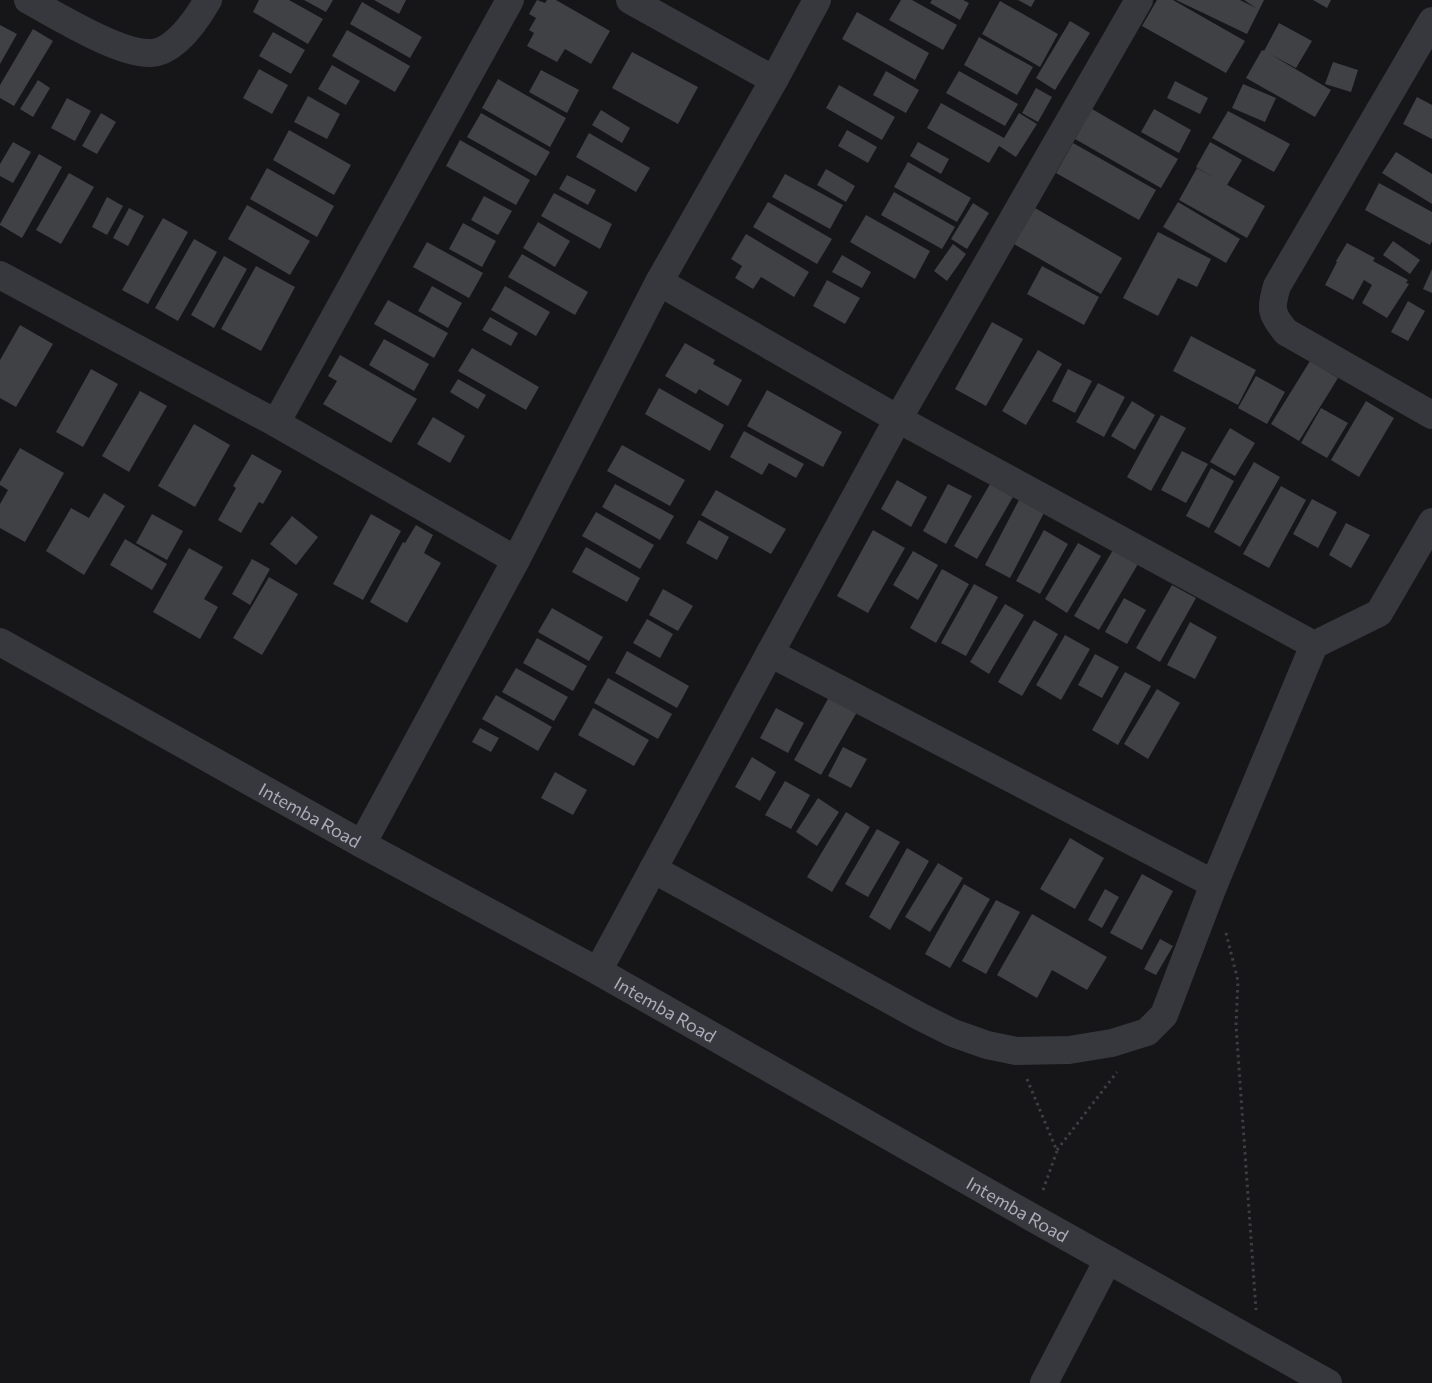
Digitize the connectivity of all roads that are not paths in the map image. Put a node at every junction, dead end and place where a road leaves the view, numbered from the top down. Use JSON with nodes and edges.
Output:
{"nodes":[{"id":1,"x":28,"y":0,"type":"edge"},
{"id":2,"x":208,"y":0,"type":"edge"},
{"id":3,"x":510,"y":0,"type":"edge"},
{"id":4,"x":630,"y":0,"type":"edge"},
{"id":5,"x":817,"y":0,"type":"edge"},
{"id":6,"x":1138,"y":0,"type":"edge"},
{"id":7,"x":1432,"y":21,"type":"edge"},
{"id":8,"x":774,"y":80,"type":"junction"},
{"id":9,"x":0,"y":275,"type":"edge"},
{"id":10,"x":659,"y":282,"type":"junction"},
{"id":11,"x":1432,"y":415,"type":"edge"},
{"id":12,"x":898,"y":419,"type":"junction"},
{"id":13,"x":276,"y":424,"type":"junction"},
{"id":14,"x":1432,"y":522,"type":"edge"},
{"id":15,"x":516,"y":560,"type":"junction"},
{"id":16,"x":0,"y":642,"type":"edge"},
{"id":17,"x":1314,"y":646,"type":"junction"},
{"id":18,"x":770,"y":653,"type":"junction"},
{"id":19,"x":362,"y":844,"type":"junction"},
{"id":20,"x":653,"y":868,"type":"junction"},
{"id":21,"x":1214,"y":884,"type":"junction"},
{"id":22,"x":598,"y":971,"type":"junction"},
{"id":23,"x":1108,"y":1260,"type":"junction"},
{"id":24,"x":1044,"y":1383,"type":"edge"},
{"id":25,"x":1328,"y":1383,"type":"edge"}],
"edges":[{"from":1,"to":2,"type":"street"},
{"from":3,"to":13,"type":"street"},
{"from":4,"to":8,"type":"street"},
{"from":5,"to":8,"type":"street"},
{"from":6,"to":12,"type":"street"},
{"from":7,"to":11,"type":"street"},
{"from":8,"to":10,"type":"street"},
{"from":9,"to":13,"type":"street"},
{"from":10,"to":12,"type":"street"},
{"from":10,"to":15,"type":"street"},
{"from":12,"to":17,"type":"street"},
{"from":12,"to":18,"type":"street"},
{"from":13,"to":15,"type":"street"},
{"from":14,"to":17,"type":"street"},
{"from":15,"to":19,"type":"street"},
{"from":16,"to":19,"type":"street","name":"Intemba Road"},
{"from":17,"to":21,"type":"street"},
{"from":18,"to":20,"type":"street"},
{"from":18,"to":21,"type":"street"},
{"from":19,"to":22,"type":"street","name":"Intemba Road"},
{"from":20,"to":21,"type":"street"},
{"from":20,"to":22,"type":"street"},
{"from":22,"to":23,"type":"street","name":"Intemba Road"},
{"from":23,"to":24,"type":"street"},
{"from":23,"to":25,"type":"street","name":"Intemba Road"}]}
